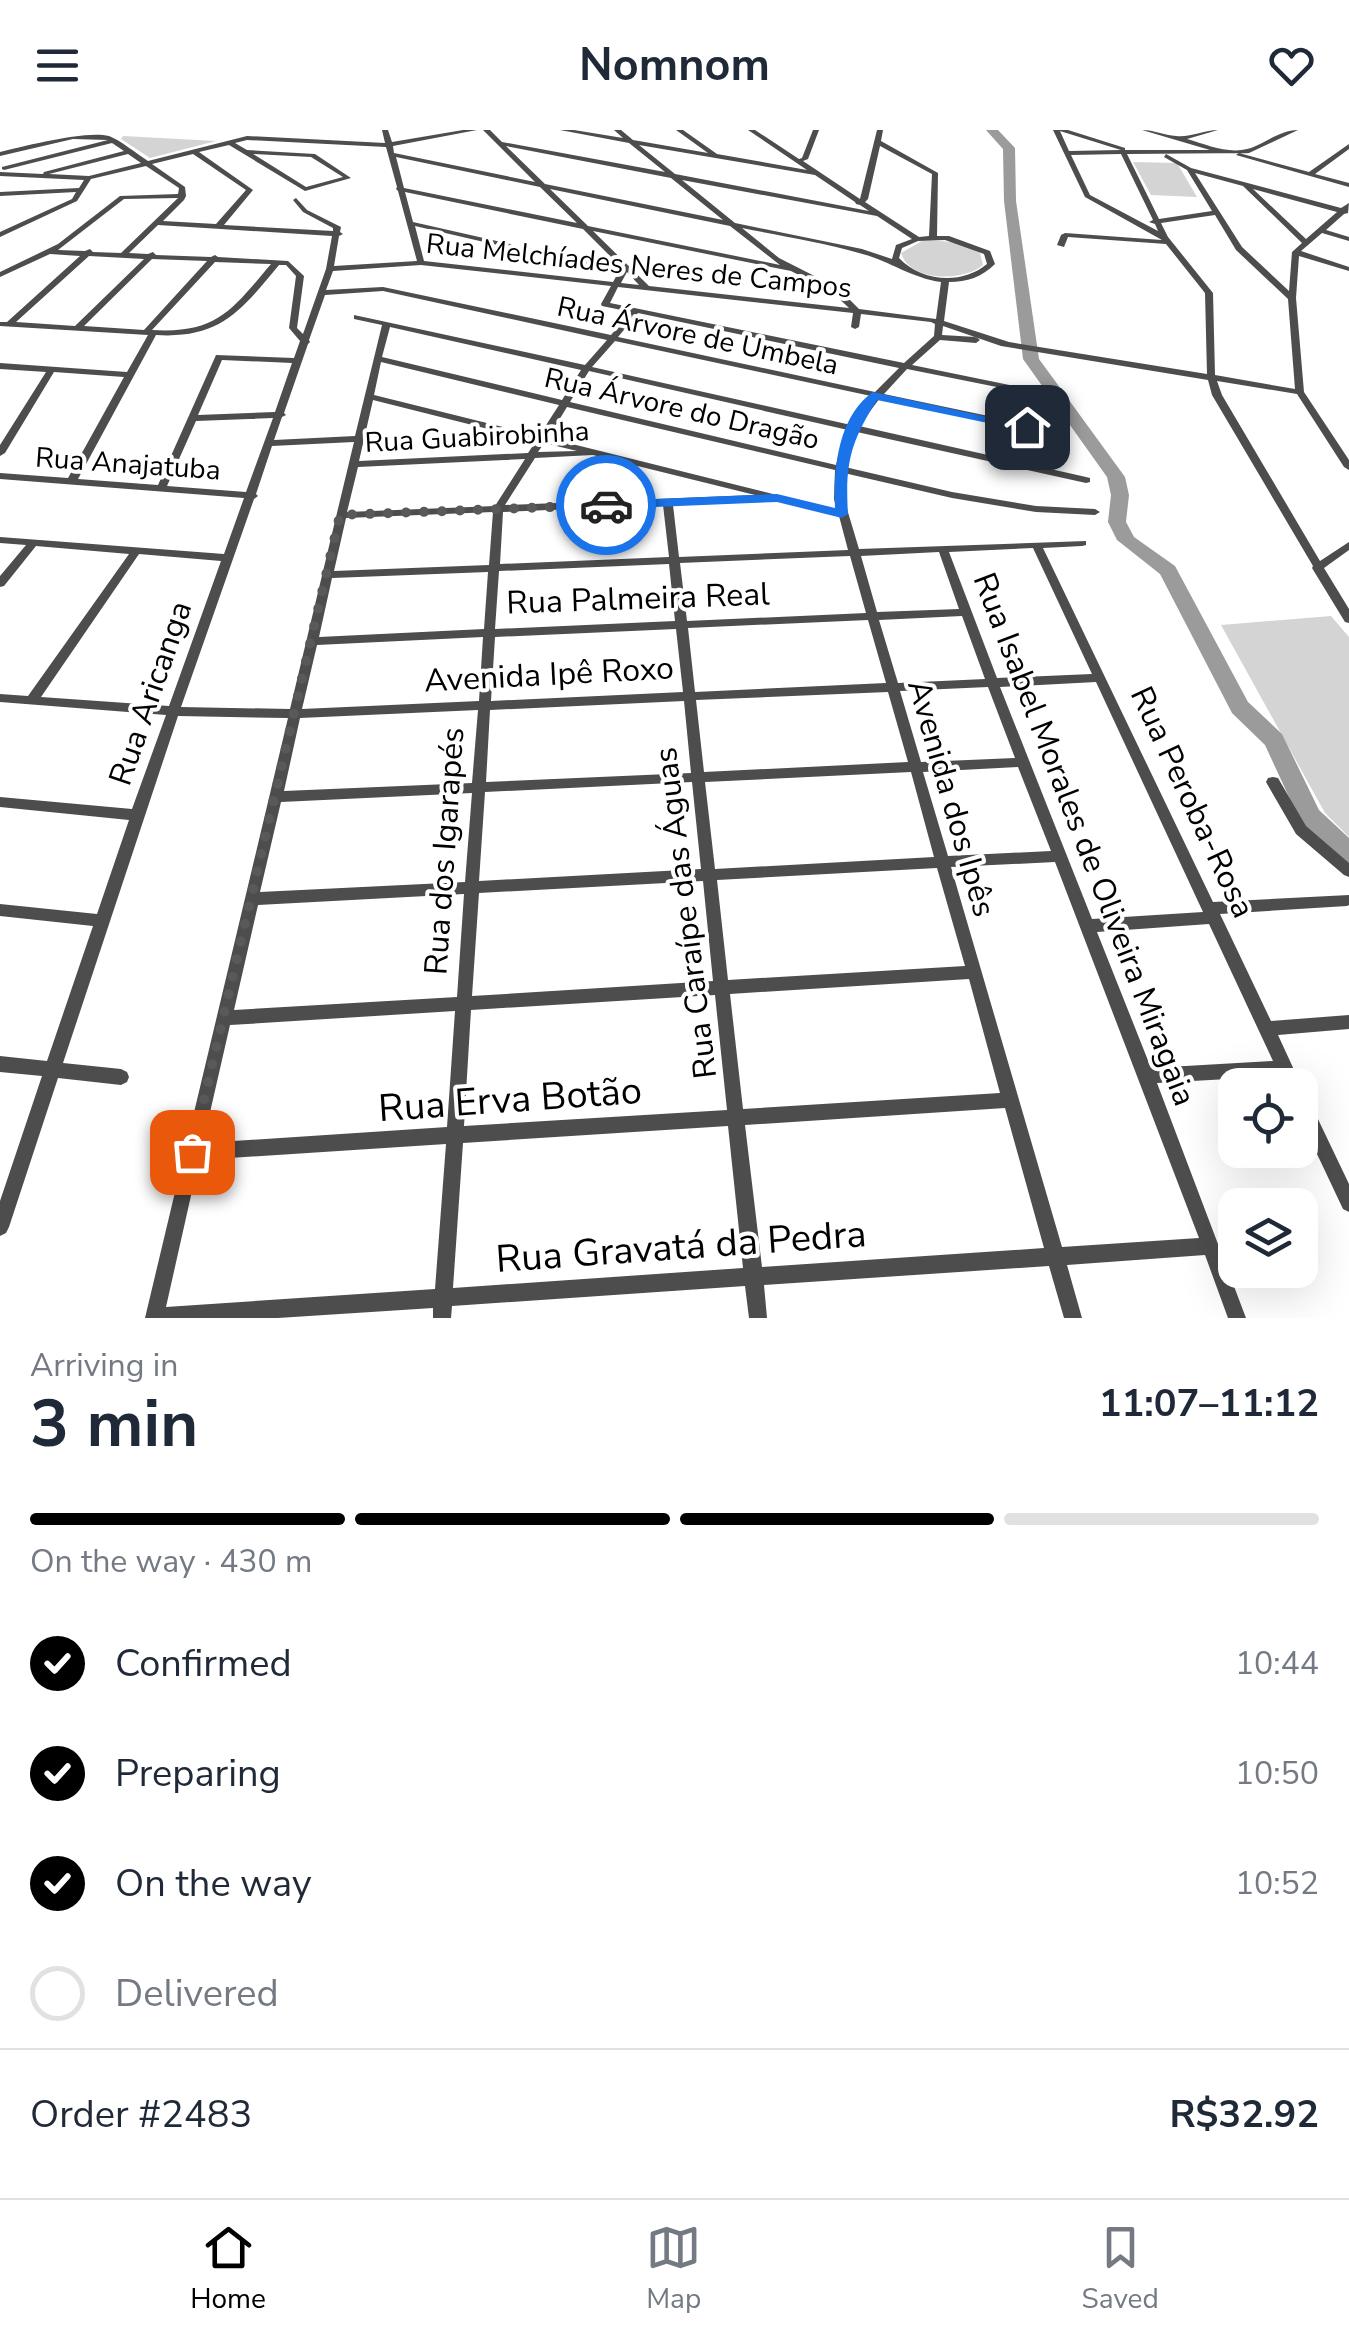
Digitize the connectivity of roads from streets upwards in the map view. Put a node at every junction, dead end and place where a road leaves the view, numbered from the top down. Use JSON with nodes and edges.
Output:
{"nodes":[{"id":1,"x":308,"y":130,"type":"edge"},
{"id":2,"x":386,"y":130,"type":"edge"},
{"id":3,"x":440,"y":130,"type":"edge"},
{"id":4,"x":474,"y":130,"type":"edge"},
{"id":5,"x":486,"y":130,"type":"edge"},
{"id":6,"x":564,"y":130,"type":"edge"},
{"id":7,"x":688,"y":130,"type":"edge"},
{"id":8,"x":751,"y":130,"type":"edge"},
{"id":9,"x":816,"y":130,"type":"edge"},
{"id":10,"x":880,"y":130,"type":"edge"},
{"id":11,"x":1059,"y":130,"type":"edge"},
{"id":12,"x":1145,"y":130,"type":"edge"},
{"id":13,"x":1186,"y":130,"type":"edge"},
{"id":14,"x":1216,"y":130,"type":"edge"},
{"id":15,"x":1296,"y":130,"type":"edge"},
{"id":16,"x":680,"y":131,"type":"edge"},
{"id":17,"x":620,"y":133,"type":"edge"},
{"id":18,"x":1194,"y":136,"type":"junction"},
{"id":19,"x":116,"y":139,"type":"junction"},
{"id":20,"x":610,"y":139,"type":"junction"},
{"id":21,"x":1178,"y":139,"type":"junction"},
{"id":22,"x":303,"y":140,"type":"junction"},
{"id":23,"x":229,"y":142,"type":"junction"},
{"id":24,"x":878,"y":142,"type":"junction"},
{"id":25,"x":633,"y":143,"type":"junction"},
{"id":26,"x":498,"y":144,"type":"junction"},
{"id":27,"x":388,"y":146,"type":"junction"},
{"id":28,"x":1349,"y":146,"type":"edge"},
{"id":29,"x":654,"y":147,"type":"junction"},
{"id":30,"x":705,"y":149,"type":"junction"},
{"id":31,"x":131,"y":151,"type":"junction"},
{"id":32,"x":643,"y":151,"type":"junction"},
{"id":33,"x":193,"y":152,"type":"junction"},
{"id":34,"x":244,"y":152,"type":"junction"},
{"id":35,"x":1231,"y":153,"type":"junction"},
{"id":36,"x":0,"y":154,"type":"edge"},
{"id":37,"x":1067,"y":154,"type":"junction"},
{"id":38,"x":1124,"y":154,"type":"junction"},
{"id":39,"x":1134,"y":154,"type":"junction"},
{"id":40,"x":1162,"y":154,"type":"junction"},
{"id":41,"x":698,"y":155,"type":"junction"},
{"id":42,"x":719,"y":158,"type":"junction"},
{"id":43,"x":797,"y":161,"type":"junction"},
{"id":44,"x":148,"y":163,"type":"junction"},
{"id":45,"x":758,"y":166,"type":"junction"},
{"id":46,"x":1,"y":169,"type":"edge"},
{"id":47,"x":1189,"y":169,"type":"junction"},
{"id":48,"x":815,"y":174,"type":"junction"},
{"id":49,"x":1310,"y":174,"type":"junction"},
{"id":50,"x":35,"y":176,"type":"junction"},
{"id":51,"x":88,"y":178,"type":"junction"},
{"id":52,"x":676,"y":179,"type":"junction"},
{"id":53,"x":1245,"y":184,"type":"junction"},
{"id":54,"x":1349,"y":184,"type":"edge"},
{"id":55,"x":541,"y":185,"type":"junction"},
{"id":56,"x":399,"y":189,"type":"junction"},
{"id":57,"x":732,"y":189,"type":"junction"},
{"id":58,"x":28,"y":190,"type":"junction"},
{"id":59,"x":83,"y":190,"type":"junction"},
{"id":60,"x":0,"y":194,"type":"edge"},
{"id":61,"x":184,"y":196,"type":"junction"},
{"id":62,"x":296,"y":200,"type":"dead end"},
{"id":63,"x":0,"y":202,"type":"edge"},
{"id":64,"x":858,"y":202,"type":"junction"},
{"id":65,"x":1347,"y":210,"type":"edge"},
{"id":66,"x":1216,"y":213,"type":"junction"},
{"id":67,"x":875,"y":214,"type":"junction"},
{"id":68,"x":1158,"y":221,"type":"junction"},
{"id":69,"x":157,"y":223,"type":"junction"},
{"id":70,"x":410,"y":223,"type":"junction"},
{"id":71,"x":728,"y":223,"type":"junction"},
{"id":72,"x":1136,"y":224,"type":"junction"},
{"id":73,"x":219,"y":226,"type":"junction"},
{"id":74,"x":582,"y":228,"type":"junction"},
{"id":75,"x":1319,"y":230,"type":"junction"},
{"id":76,"x":339,"y":234,"type":"junction"},
{"id":77,"x":0,"y":235,"type":"edge"},
{"id":78,"x":904,"y":238,"type":"junction"},
{"id":79,"x":933,"y":238,"type":"junction"},
{"id":80,"x":1110,"y":238,"type":"junction"},
{"id":81,"x":1349,"y":239,"type":"edge"},
{"id":82,"x":1166,"y":240,"type":"junction"},
{"id":83,"x":1305,"y":242,"type":"junction"},
{"id":84,"x":1061,"y":245,"type":"dead end"},
{"id":85,"x":1113,"y":249,"type":"dead end"},
{"id":86,"x":862,"y":250,"type":"junction"},
{"id":87,"x":895,"y":251,"type":"junction"},
{"id":88,"x":52,"y":252,"type":"junction"},
{"id":89,"x":90,"y":252,"type":"junction"},
{"id":90,"x":1296,"y":252,"type":"junction"},
{"id":91,"x":125,"y":253,"type":"junction"},
{"id":92,"x":153,"y":254,"type":"junction"},
{"id":93,"x":215,"y":257,"type":"junction"},
{"id":94,"x":278,"y":261,"type":"junction"},
{"id":95,"x":421,"y":263,"type":"junction"},
{"id":96,"x":899,"y":264,"type":"junction"},
{"id":97,"x":330,"y":269,"type":"junction"},
{"id":98,"x":788,"y":269,"type":"junction"},
{"id":99,"x":1349,"y":269,"type":"edge"},
{"id":100,"x":623,"y":271,"type":"junction"},
{"id":101,"x":0,"y":275,"type":"edge"},
{"id":102,"x":945,"y":279,"type":"junction"},
{"id":103,"x":613,"y":284,"type":"junction"},
{"id":104,"x":648,"y":289,"type":"junction"},
{"id":105,"x":322,"y":293,"type":"junction"},
{"id":106,"x":1292,"y":298,"type":"junction"},
{"id":107,"x":857,"y":311,"type":"junction"},
{"id":108,"x":636,"y":312,"type":"junction"},
{"id":109,"x":356,"y":317,"type":"dead end"},
{"id":110,"x":386,"y":324,"type":"junction"},
{"id":111,"x":4,"y":325,"type":"edge"},
{"id":112,"x":855,"y":327,"type":"dead end"},
{"id":113,"x":76,"y":329,"type":"junction"},
{"id":114,"x":941,"y":330,"type":"junction"},
{"id":115,"x":149,"y":333,"type":"junction"},
{"id":116,"x":611,"y":339,"type":"junction"},
{"id":117,"x":306,"y":342,"type":"junction"},
{"id":118,"x":1008,"y":344,"type":"junction"},
{"id":119,"x":378,"y":359,"type":"junction"},
{"id":120,"x":299,"y":361,"type":"junction"},
{"id":121,"x":908,"y":365,"type":"junction"},
{"id":122,"x":0,"y":366,"type":"edge"},
{"id":123,"x":52,"y":369,"type":"junction"},
{"id":124,"x":586,"y":369,"type":"junction"},
{"id":125,"x":130,"y":376,"type":"junction"},
{"id":126,"x":1211,"y":376,"type":"junction"},
{"id":127,"x":1024,"y":391,"type":"dead end"},
{"id":128,"x":1300,"y":392,"type":"junction"},
{"id":129,"x":369,"y":396,"type":"junction"},
{"id":130,"x":873,"y":396,"type":"junction"},
{"id":131,"x":566,"y":403,"type":"junction"},
{"id":132,"x":281,"y":415,"type":"junction"},
{"id":133,"x":194,"y":418,"type":"junction"},
{"id":134,"x":852,"y":430,"type":"junction"},
{"id":135,"x":1064,"y":434,"type":"dead end"},
{"id":136,"x":542,"y":437,"type":"junction"},
{"id":137,"x":358,"y":438,"type":"junction"},
{"id":138,"x":272,"y":442,"type":"junction"},
{"id":139,"x":0,"y":453,"type":"edge"},
{"id":140,"x":605,"y":453,"type":"junction"},
{"id":141,"x":529,"y":456,"type":"junction"},
{"id":142,"x":352,"y":464,"type":"junction"},
{"id":143,"x":1349,"y":467,"type":"edge"},
{"id":144,"x":839,"y":468,"type":"junction"},
{"id":145,"x":0,"y":476,"type":"edge"},
{"id":146,"x":1086,"y":480,"type":"dead end"},
{"id":147,"x":71,"y":482,"type":"junction"},
{"id":148,"x":161,"y":488,"type":"junction"},
{"id":149,"x":253,"y":496,"type":"junction"},
{"id":150,"x":777,"y":498,"type":"junction"},
{"id":151,"x":668,"y":502,"type":"junction"},
{"id":152,"x":498,"y":508,"type":"junction"},
{"id":153,"x":1095,"y":512,"type":"dead end"},
{"id":154,"x":842,"y":514,"type":"junction"},
{"id":155,"x":340,"y":515,"type":"junction"},
{"id":156,"x":0,"y":540,"type":"edge"},
{"id":157,"x":34,"y":542,"type":"junction"},
{"id":158,"x":1082,"y":544,"type":"dead end"},
{"id":159,"x":1349,"y":545,"type":"edge"},
{"id":160,"x":1037,"y":546,"type":"junction"},
{"id":161,"x":943,"y":549,"type":"junction"},
{"id":162,"x":137,"y":550,"type":"junction"},
{"id":163,"x":852,"y":553,"type":"junction"},
{"id":164,"x":226,"y":558,"type":"junction"},
{"id":165,"x":675,"y":561,"type":"junction"},
{"id":166,"x":492,"y":568,"type":"junction"},
{"id":167,"x":1317,"y":568,"type":"junction"},
{"id":168,"x":326,"y":575,"type":"junction"},
{"id":169,"x":0,"y":583,"type":"edge"},
{"id":170,"x":965,"y":612,"type":"junction"},
{"id":171,"x":871,"y":616,"type":"junction"},
{"id":172,"x":1349,"y":620,"type":"edge"},
{"id":173,"x":679,"y":624,"type":"junction"},
{"id":174,"x":488,"y":632,"type":"junction"},
{"id":175,"x":312,"y":641,"type":"junction"},
{"id":176,"x":1100,"y":678,"type":"junction"},
{"id":177,"x":989,"y":682,"type":"junction"},
{"id":178,"x":890,"y":686,"type":"junction"},
{"id":179,"x":687,"y":696,"type":"junction"},
{"id":180,"x":0,"y":698,"type":"edge"},
{"id":181,"x":30,"y":701,"type":"junction"},
{"id":182,"x":482,"y":704,"type":"junction"},
{"id":183,"x":173,"y":711,"type":"junction"},
{"id":184,"x":294,"y":714,"type":"junction"},
{"id":185,"x":1023,"y":762,"type":"junction"},
{"id":186,"x":914,"y":767,"type":"junction"},
{"id":187,"x":698,"y":778,"type":"junction"},
{"id":188,"x":1273,"y":782,"type":"dead end"},
{"id":189,"x":477,"y":789,"type":"junction"},
{"id":190,"x":274,"y":797,"type":"junction"},
{"id":191,"x":0,"y":802,"type":"edge"},
{"id":192,"x":136,"y":815,"type":"junction"},
{"id":193,"x":1060,"y":856,"type":"junction"},
{"id":194,"x":942,"y":861,"type":"junction"},
{"id":195,"x":1349,"y":871,"type":"edge"},
{"id":196,"x":707,"y":874,"type":"junction"},
{"id":197,"x":469,"y":886,"type":"junction"},
{"id":198,"x":251,"y":898,"type":"junction"},
{"id":199,"x":1347,"y":900,"type":"edge"},
{"id":200,"x":0,"y":910,"type":"edge"},
{"id":201,"x":1212,"y":912,"type":"junction"},
{"id":202,"x":102,"y":921,"type":"junction"},
{"id":203,"x":1088,"y":926,"type":"junction"},
{"id":204,"x":974,"y":972,"type":"junction"},
{"id":205,"x":721,"y":988,"type":"junction"},
{"id":206,"x":462,"y":1004,"type":"junction"},
{"id":207,"x":223,"y":1018,"type":"junction"},
{"id":208,"x":1349,"y":1022,"type":"edge"},
{"id":209,"x":1267,"y":1028,"type":"junction"},
{"id":210,"x":0,"y":1064,"type":"edge"},
{"id":211,"x":1285,"y":1068,"type":"edge"},
{"id":212,"x":51,"y":1070,"type":"junction"},
{"id":213,"x":1149,"y":1076,"type":"junction"},
{"id":214,"x":1218,"y":1076,"type":"edge"},
{"id":215,"x":121,"y":1077,"type":"dead end"},
{"id":216,"x":1011,"y":1100,"type":"junction"},
{"id":217,"x":736,"y":1117,"type":"junction"},
{"id":218,"x":456,"y":1136,"type":"junction"},
{"id":219,"x":1318,"y":1138,"type":"edge"},
{"id":220,"x":192,"y":1152,"type":"junction"},
{"id":221,"x":1349,"y":1203,"type":"edge"},
{"id":222,"x":0,"y":1227,"type":"edge"},
{"id":223,"x":1211,"y":1246,"type":"junction"},
{"id":224,"x":1056,"y":1259,"type":"junction"},
{"id":225,"x":753,"y":1276,"type":"junction"},
{"id":226,"x":443,"y":1296,"type":"junction"},
{"id":227,"x":154,"y":1318,"type":"edge"},
{"id":228,"x":442,"y":1318,"type":"edge"},
{"id":229,"x":758,"y":1318,"type":"edge"},
{"id":230,"x":1073,"y":1318,"type":"edge"},
{"id":231,"x":1237,"y":1318,"type":"edge"}],
"edges":[{"from":1,"to":22,"type":"street"},
{"from":2,"to":27,"type":"street"},
{"from":3,"to":27,"type":"street"},
{"from":4,"to":27,"type":"street"},
{"from":5,"to":26,"type":"street"},
{"from":6,"to":20,"type":"street"},
{"from":7,"to":16,"type":"street"},
{"from":8,"to":43,"type":"street"},
{"from":9,"to":43,"type":"street"},
{"from":10,"to":24,"type":"street"},
{"from":11,"to":37,"type":"street"},
{"from":11,"to":39,"type":"street"},
{"from":12,"to":21,"type":"street"},
{"from":13,"to":18,"type":"street"},
{"from":14,"to":18,"type":"street"},
{"from":15,"to":35,"type":"street"},
{"from":16,"to":30,"type":"street"},
{"from":17,"to":20,"type":"street"},
{"from":17,"to":25,"type":"street"},
{"from":18,"to":21,"type":"street"},
{"from":19,"to":31,"type":"street"},
{"from":19,"to":36,"type":"street"},
{"from":19,"to":46,"type":"street"},
{"from":20,"to":25,"type":"street"},
{"from":21,"to":35,"type":"street"},
{"from":22,"to":23,"type":"street"},
{"from":22,"to":27,"type":"street"},
{"from":23,"to":33,"type":"street"},
{"from":23,"to":34,"type":"street"},
{"from":24,"to":64,"type":"street"},
{"from":24,"to":79,"type":"street"},
{"from":25,"to":29,"type":"street"},
{"from":25,"to":32,"type":"street"},
{"from":26,"to":52,"type":"street"},
{"from":26,"to":55,"type":"street"},
{"from":27,"to":55,"type":"street"},
{"from":27,"to":56,"type":"street"},
{"from":28,"to":49,"type":"street"},
{"from":29,"to":32,"type":"street"},
{"from":29,"to":41,"type":"street"},
{"from":30,"to":41,"type":"street"},
{"from":30,"to":42,"type":"street"},
{"from":31,"to":44,"type":"street"},
{"from":31,"to":50,"type":"street"},
{"from":32,"to":52,"type":"street"},
{"from":33,"to":44,"type":"street"},
{"from":33,"to":73,"type":"street"},
{"from":34,"to":34,"type":"street"},
{"from":35,"to":40,"type":"street"},
{"from":35,"to":49,"type":"street"},
{"from":37,"to":38,"type":"street"},
{"from":37,"to":72,"type":"street"},
{"from":38,"to":39,"type":"street"},
{"from":38,"to":68,"type":"street"},
{"from":39,"to":40,"type":"street"},
{"from":40,"to":47,"type":"street"},
{"from":41,"to":42,"type":"street"},
{"from":42,"to":45,"type":"street"},
{"from":43,"to":48,"type":"street"},
{"from":44,"to":51,"type":"street"},
{"from":44,"to":61,"type":"street"},
{"from":45,"to":48,"type":"street"},
{"from":45,"to":57,"type":"street"},
{"from":46,"to":50,"type":"street"},
{"from":47,"to":53,"type":"street"},
{"from":47,"to":66,"type":"street"},
{"from":48,"to":64,"type":"street"},
{"from":49,"to":54,"type":"street"},
{"from":50,"to":51,"type":"street"},
{"from":51,"to":59,"type":"street"},
{"from":52,"to":57,"type":"street"},
{"from":52,"to":71,"type":"street"},
{"from":53,"to":65,"type":"street"},
{"from":53,"to":83,"type":"street"},
{"from":55,"to":71,"type":"street"},
{"from":55,"to":74,"type":"street"},
{"from":56,"to":70,"type":"street"},
{"from":56,"to":74,"type":"street"},
{"from":57,"to":67,"type":"street"},
{"from":58,"to":59,"type":"street"},
{"from":58,"to":60,"type":"street"},
{"from":58,"to":63,"type":"street"},
{"from":59,"to":77,"type":"street"},
{"from":61,"to":69,"type":"street"},
{"from":61,"to":88,"type":"street"},
{"from":62,"to":76,"type":"street"},
{"from":64,"to":67,"type":"street"},
{"from":65,"to":75,"type":"street"},
{"from":66,"to":68,"type":"street"},
{"from":66,"to":106,"type":"street"},
{"from":67,"to":78,"type":"street"},
{"from":68,"to":72,"type":"street"},
{"from":68,"to":82,"type":"street"},
{"from":69,"to":73,"type":"street"},
{"from":69,"to":91,"type":"street"},
{"from":70,"to":95,"type":"street"},
{"from":70,"to":100,"type":"street"},
{"from":71,"to":86,"type":"street"},
{"from":71,"to":98,"type":"street"},
{"from":72,"to":82,"type":"street"},
{"from":73,"to":76,"type":"street"},
{"from":74,"to":98,"type":"street"},
{"from":74,"to":100,"type":"street"},
{"from":75,"to":81,"type":"street"},
{"from":75,"to":83,"type":"street"},
{"from":76,"to":97,"type":"street","name":"Rua Aricanga"},
{"from":78,"to":79,"type":"street"},
{"from":78,"to":87,"type":"street"},
{"from":79,"to":102,"type":"street"},
{"from":80,"to":82,"type":"street"},
{"from":80,"to":84,"type":"street"},
{"from":80,"to":85,"type":"street"},
{"from":82,"to":126,"type":"street"},
{"from":83,"to":90,"type":"street"},
{"from":86,"to":87,"type":"street"},
{"from":86,"to":96,"type":"street"},
{"from":87,"to":96,"type":"street"},
{"from":88,"to":89,"type":"street"},
{"from":88,"to":101,"type":"street"},
{"from":89,"to":91,"type":"street"},
{"from":89,"to":111,"type":"street"},
{"from":90,"to":99,"type":"street"},
{"from":90,"to":106,"type":"street"},
{"from":91,"to":92,"type":"street"},
{"from":92,"to":93,"type":"street"},
{"from":92,"to":113,"type":"street"},
{"from":93,"to":94,"type":"street"},
{"from":93,"to":115,"type":"street"},
{"from":94,"to":115,"type":"street"},
{"from":94,"to":117,"type":"street"},
{"from":95,"to":97,"type":"street","name":"Rua Melchíades Neres de Campos"},
{"from":95,"to":103,"type":"street","name":"Rua Melchíades Neres de Campos"},
{"from":96,"to":102,"type":"street"},
{"from":97,"to":105,"type":"street","name":"Rua Aricanga"},
{"from":98,"to":107,"type":"street"},
{"from":100,"to":103,"type":"street"},
{"from":100,"to":104,"type":"street"},
{"from":102,"to":114,"type":"street"},
{"from":103,"to":104,"type":"street","name":"Rua Melchíades Neres de Campos"},
{"from":103,"to":108,"type":"street"},
{"from":104,"to":107,"type":"street","name":"Rua Melchíades Neres de Campos"},
{"from":105,"to":116,"type":"street","name":"Rua Árvore de Umbela"},
{"from":105,"to":117,"type":"street","name":"Rua Aricanga"},
{"from":106,"to":128,"type":"street"},
{"from":107,"to":112,"type":"street"},
{"from":107,"to":114,"type":"street","name":"Rua Melchíades Neres de Campos"},
{"from":108,"to":116,"type":"street","name":"Rua dos Igarapés"},
{"from":108,"to":121,"type":"street"},
{"from":109,"to":110,"type":"street"},
{"from":110,"to":119,"type":"street"},
{"from":110,"to":124,"type":"street"},
{"from":111,"to":113,"type":"street"},
{"from":113,"to":115,"type":"street"},
{"from":114,"to":118,"type":"street"},
{"from":114,"to":118,"type":"street"},
{"from":114,"to":121,"type":"street","name":"Avenida dos Ipês"},
{"from":115,"to":125,"type":"street"},
{"from":116,"to":124,"type":"street","name":"Rua dos Igarapés"},
{"from":116,"to":130,"type":"street","name":"Rua Árvore de Umbela"},
{"from":117,"to":120,"type":"street","name":"Rua Aricanga"},
{"from":118,"to":126,"type":"street"},
{"from":119,"to":129,"type":"street"},
{"from":119,"to":131,"type":"street","name":"Rua Árvore do Dragão"},
{"from":120,"to":132,"type":"street","name":"Rua Aricanga"},
{"from":120,"to":133,"type":"street"},
{"from":121,"to":127,"type":"street"},
{"from":121,"to":130,"type":"street","name":"Avenida dos Ipês"},
{"from":122,"to":123,"type":"street"},
{"from":123,"to":125,"type":"street"},
{"from":123,"to":139,"type":"street"},
{"from":124,"to":131,"type":"street","name":"Rua dos Igarapés"},
{"from":124,"to":134,"type":"street"},
{"from":125,"to":147,"type":"street"},
{"from":126,"to":128,"type":"street"},
{"from":126,"to":167,"type":"street"},
{"from":128,"to":143,"type":"street"},
{"from":129,"to":136,"type":"street"},
{"from":129,"to":137,"type":"street"},
{"from":130,"to":134,"type":"street","name":"Avenida dos Ipês"},
{"from":130,"to":135,"type":"street","name":"Rua Árvore de Umbela"},
{"from":131,"to":136,"type":"street","name":"Rua dos Igarapés"},
{"from":131,"to":144,"type":"street","name":"Rua Árvore do Dragão"},
{"from":132,"to":133,"type":"street"},
{"from":132,"to":138,"type":"street","name":"Rua Aricanga"},
{"from":133,"to":148,"type":"street"},
{"from":134,"to":144,"type":"street","name":"Avenida dos Ipês"},
{"from":134,"to":146,"type":"street"},
{"from":136,"to":140,"type":"street"},
{"from":136,"to":141,"type":"street","name":"Rua dos Igarapés"},
{"from":137,"to":138,"type":"street"},
{"from":137,"to":142,"type":"street"},
{"from":138,"to":149,"type":"street","name":"Rua Aricanga"},
{"from":140,"to":141,"type":"street","name":"Rua Guabirobinha"},
{"from":140,"to":150,"type":"street"},
{"from":141,"to":142,"type":"street","name":"Rua Guabirobinha"},
{"from":141,"to":152,"type":"street","name":"Rua dos Igarapés"},
{"from":142,"to":155,"type":"street"},
{"from":144,"to":153,"type":"street","name":"Rua Árvore do Dragão"},
{"from":144,"to":154,"type":"street","name":"Avenida dos Ipês"},
{"from":145,"to":147,"type":"street","name":"Rua Anajatuba"},
{"from":147,"to":148,"type":"street","name":"Rua Anajatuba"},
{"from":148,"to":149,"type":"street","name":"Rua Anajatuba"},
{"from":149,"to":164,"type":"street","name":"Rua Aricanga"},
{"from":150,"to":151,"type":"street"},
{"from":150,"to":154,"type":"street"},
{"from":151,"to":152,"type":"street"},
{"from":151,"to":165,"type":"street","name":"Rua Caraípe das Águas"},
{"from":152,"to":155,"type":"street"},
{"from":152,"to":166,"type":"street","name":"Rua dos Igarapés"},
{"from":154,"to":163,"type":"street","name":"Avenida dos Ipês"},
{"from":155,"to":168,"type":"street"},
{"from":156,"to":157,"type":"street"},
{"from":157,"to":162,"type":"street"},
{"from":157,"to":169,"type":"street"},
{"from":158,"to":160,"type":"street"},
{"from":159,"to":167,"type":"street"},
{"from":160,"to":161,"type":"street"},
{"from":160,"to":176,"type":"street","name":"Rua Peroba-Rosa"},
{"from":161,"to":163,"type":"street"},
{"from":161,"to":170,"type":"street","name":"Rua Isabel Morales de Oliveira Miragaia"},
{"from":162,"to":164,"type":"street"},
{"from":162,"to":181,"type":"street"},
{"from":163,"to":165,"type":"street"},
{"from":163,"to":171,"type":"street","name":"Avenida dos Ipês"},
{"from":164,"to":183,"type":"street","name":"Rua Aricanga"},
{"from":165,"to":166,"type":"street"},
{"from":165,"to":173,"type":"street","name":"Rua Caraípe das Águas"},
{"from":166,"to":168,"type":"street"},
{"from":166,"to":174,"type":"street","name":"Rua dos Igarapés"},
{"from":167,"to":172,"type":"street"},
{"from":168,"to":175,"type":"street"},
{"from":170,"to":171,"type":"street","name":"Rua Palmeira Real"},
{"from":170,"to":177,"type":"street","name":"Rua Isabel Morales de Oliveira Miragaia"},
{"from":171,"to":173,"type":"street","name":"Rua Palmeira Real"},
{"from":171,"to":178,"type":"street","name":"Avenida dos Ipês"},
{"from":173,"to":174,"type":"street","name":"Rua Palmeira Real"},
{"from":173,"to":179,"type":"street","name":"Rua Caraípe das Águas"},
{"from":174,"to":175,"type":"street","name":"Rua Palmeira Real"},
{"from":174,"to":182,"type":"street","name":"Rua dos Igarapés"},
{"from":175,"to":184,"type":"street"},
{"from":176,"to":177,"type":"street","name":"Avenida Ipê Roxo"},
{"from":176,"to":201,"type":"street","name":"Rua Peroba-Rosa"},
{"from":177,"to":178,"type":"street","name":"Avenida Ipê Roxo"},
{"from":177,"to":185,"type":"street","name":"Rua Isabel Morales de Oliveira Miragaia"},
{"from":178,"to":179,"type":"street","name":"Avenida Ipê Roxo"},
{"from":178,"to":186,"type":"street","name":"Avenida dos Ipês"},
{"from":179,"to":182,"type":"street","name":"Avenida Ipê Roxo"},
{"from":179,"to":187,"type":"street","name":"Rua Caraípe das Águas"},
{"from":180,"to":181,"type":"street","name":"Avenida Ipê Roxo"},
{"from":181,"to":183,"type":"street","name":"Avenida Ipê Roxo"},
{"from":182,"to":184,"type":"street","name":"Avenida Ipê Roxo"},
{"from":182,"to":189,"type":"street","name":"Rua dos Igarapés"},
{"from":183,"to":184,"type":"street","name":"Avenida Ipê Roxo"},
{"from":183,"to":192,"type":"street","name":"Rua Aricanga"},
{"from":184,"to":190,"type":"street"},
{"from":185,"to":186,"type":"street"},
{"from":185,"to":193,"type":"street","name":"Rua Isabel Morales de Oliveira Miragaia"},
{"from":186,"to":187,"type":"street"},
{"from":186,"to":194,"type":"street","name":"Avenida dos Ipês"},
{"from":187,"to":189,"type":"street"},
{"from":187,"to":196,"type":"street","name":"Rua Caraípe das Águas"},
{"from":188,"to":195,"type":"street"},
{"from":189,"to":190,"type":"street"},
{"from":189,"to":197,"type":"street","name":"Rua dos Igarapés"},
{"from":190,"to":198,"type":"street"},
{"from":191,"to":192,"type":"street"},
{"from":192,"to":202,"type":"street","name":"Rua Aricanga"},
{"from":193,"to":194,"type":"street"},
{"from":193,"to":203,"type":"street","name":"Rua Isabel Morales de Oliveira Miragaia"},
{"from":194,"to":196,"type":"street"},
{"from":194,"to":204,"type":"street","name":"Avenida dos Ipês"},
{"from":196,"to":197,"type":"street"},
{"from":196,"to":205,"type":"street","name":"Rua Caraípe das Águas"},
{"from":197,"to":198,"type":"street"},
{"from":197,"to":206,"type":"street","name":"Rua dos Igarapés"},
{"from":198,"to":207,"type":"street"},
{"from":199,"to":201,"type":"street"},
{"from":200,"to":202,"type":"street"},
{"from":201,"to":203,"type":"street"},
{"from":201,"to":209,"type":"street","name":"Rua Peroba-Rosa"},
{"from":202,"to":212,"type":"street","name":"Rua Aricanga"},
{"from":203,"to":213,"type":"street","name":"Rua Isabel Morales de Oliveira Miragaia"},
{"from":204,"to":205,"type":"street"},
{"from":204,"to":216,"type":"street","name":"Avenida dos Ipês"},
{"from":205,"to":206,"type":"street"},
{"from":205,"to":217,"type":"street","name":"Rua Caraípe das Águas"},
{"from":206,"to":207,"type":"street"},
{"from":206,"to":218,"type":"street","name":"Rua dos Igarapés"},
{"from":207,"to":220,"type":"street"},
{"from":208,"to":209,"type":"street"},
{"from":209,"to":211,"type":"street","name":"Rua Peroba-Rosa"},
{"from":210,"to":212,"type":"street"},
{"from":212,"to":215,"type":"street"},
{"from":212,"to":222,"type":"street","name":"Rua Aricanga"},
{"from":213,"to":214,"type":"street"},
{"from":213,"to":223,"type":"street","name":"Rua Isabel Morales de Oliveira Miragaia"},
{"from":216,"to":217,"type":"street","name":"Rua Erva Botão"},
{"from":216,"to":224,"type":"street","name":"Avenida dos Ipês"},
{"from":217,"to":218,"type":"street","name":"Rua Erva Botão"},
{"from":217,"to":225,"type":"street","name":"Rua Caraípe das Águas"},
{"from":218,"to":220,"type":"street","name":"Rua Erva Botão"},
{"from":218,"to":226,"type":"street","name":"Rua dos Igarapés"},
{"from":219,"to":221,"type":"street"},
{"from":220,"to":227,"type":"street"},
{"from":223,"to":224,"type":"street","name":"Rua Gravatá da Pedra"},
{"from":223,"to":231,"type":"street","name":"Rua Isabel Morales de Oliveira Miragaia"},
{"from":224,"to":225,"type":"street","name":"Rua Gravatá da Pedra"},
{"from":224,"to":230,"type":"street","name":"Avenida dos Ipês"},
{"from":225,"to":226,"type":"street","name":"Rua Gravatá da Pedra"},
{"from":225,"to":229,"type":"street","name":"Rua Caraípe das Águas"},
{"from":226,"to":227,"type":"street","name":"Rua Gravatá da Pedra"},
{"from":226,"to":228,"type":"street","name":"Rua dos Igarapés"}]}
